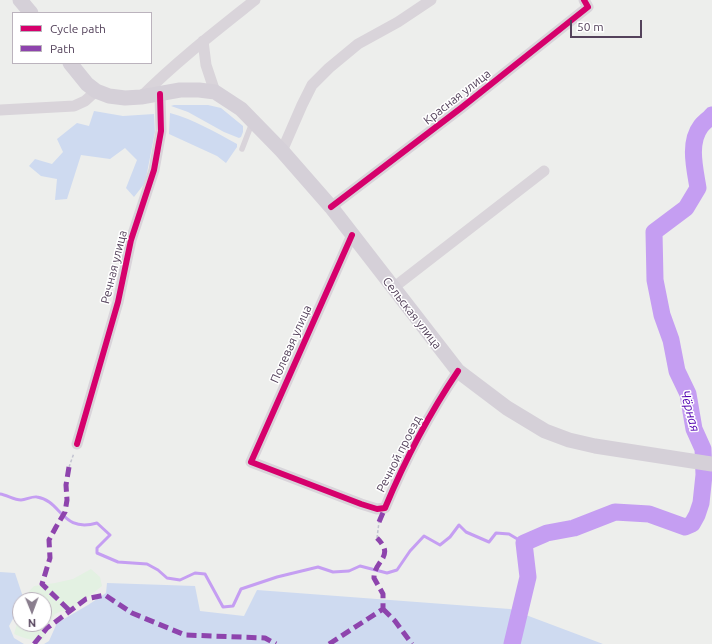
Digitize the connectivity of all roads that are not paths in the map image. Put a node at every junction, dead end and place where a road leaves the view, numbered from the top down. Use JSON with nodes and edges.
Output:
{"nodes":[{"id":1,"x":20,"y":0,"type":"edge"},
{"id":2,"x":256,"y":0,"type":"edge"},
{"id":3,"x":431,"y":0,"type":"edge"},
{"id":4,"x":584,"y":0,"type":"edge"},
{"id":5,"x":29,"y":12,"type":"edge"},
{"id":6,"x":203,"y":41,"type":"junction"},
{"id":7,"x":71,"y":64,"type":"edge"},
{"id":8,"x":215,"y":92,"type":"junction"},
{"id":9,"x":103,"y":93,"type":"junction"},
{"id":10,"x":160,"y":94,"type":"junction"},
{"id":11,"x":141,"y":97,"type":"junction"},
{"id":12,"x":0,"y":110,"type":"edge"},
{"id":13,"x":253,"y":121,"type":"junction"},
{"id":14,"x":242,"y":149,"type":"dead end"},
{"id":15,"x":282,"y":151,"type":"junction"},
{"id":16,"x":544,"y":171,"type":"dead end"},
{"id":17,"x":331,"y":207,"type":"junction"},
{"id":18,"x":352,"y":235,"type":"junction"},
{"id":19,"x":393,"y":288,"type":"junction"},
{"id":20,"x":458,"y":371,"type":"junction"},
{"id":21,"x":77,"y":444,"type":"road end"},
{"id":22,"x":251,"y":462,"type":"joint"},
{"id":23,"x":712,"y":464,"type":"edge"}],
"edges":[{"from":1,"to":5,"type":"main road"},
{"from":2,"to":6,"type":"street"},
{"from":3,"to":15,"type":"street"},
{"from":4,"to":17,"type":"street","name":"Красная улица"},
{"from":6,"to":8,"type":"street"},
{"from":6,"to":11,"type":"street"},
{"from":7,"to":9,"type":"main road"},
{"from":8,"to":10,"type":"main road"},
{"from":8,"to":13,"type":"main road","name":"Сельская улица"},
{"from":9,"to":11,"type":"main road"},
{"from":9,"to":12,"type":"street"},
{"from":10,"to":11,"type":"main road"},
{"from":10,"to":21,"type":"street","name":"Речная улица"},
{"from":13,"to":14,"type":"lane"},
{"from":13,"to":15,"type":"main road","name":"Сельская улица"},
{"from":15,"to":17,"type":"main road","name":"Сельская улица"},
{"from":16,"to":19,"type":"street"},
{"from":17,"to":18,"type":"main road","name":"Сельская улица"},
{"from":18,"to":19,"type":"main road","name":"Сельская улица"},
{"from":18,"to":22,"type":"street","name":"Полевая улица"},
{"from":19,"to":20,"type":"main road","name":"Сельская улица"},
{"from":20,"to":22,"type":"street","name":"Речной проезд"},
{"from":20,"to":23,"type":"main road","name":"Сельская улица"}]}
